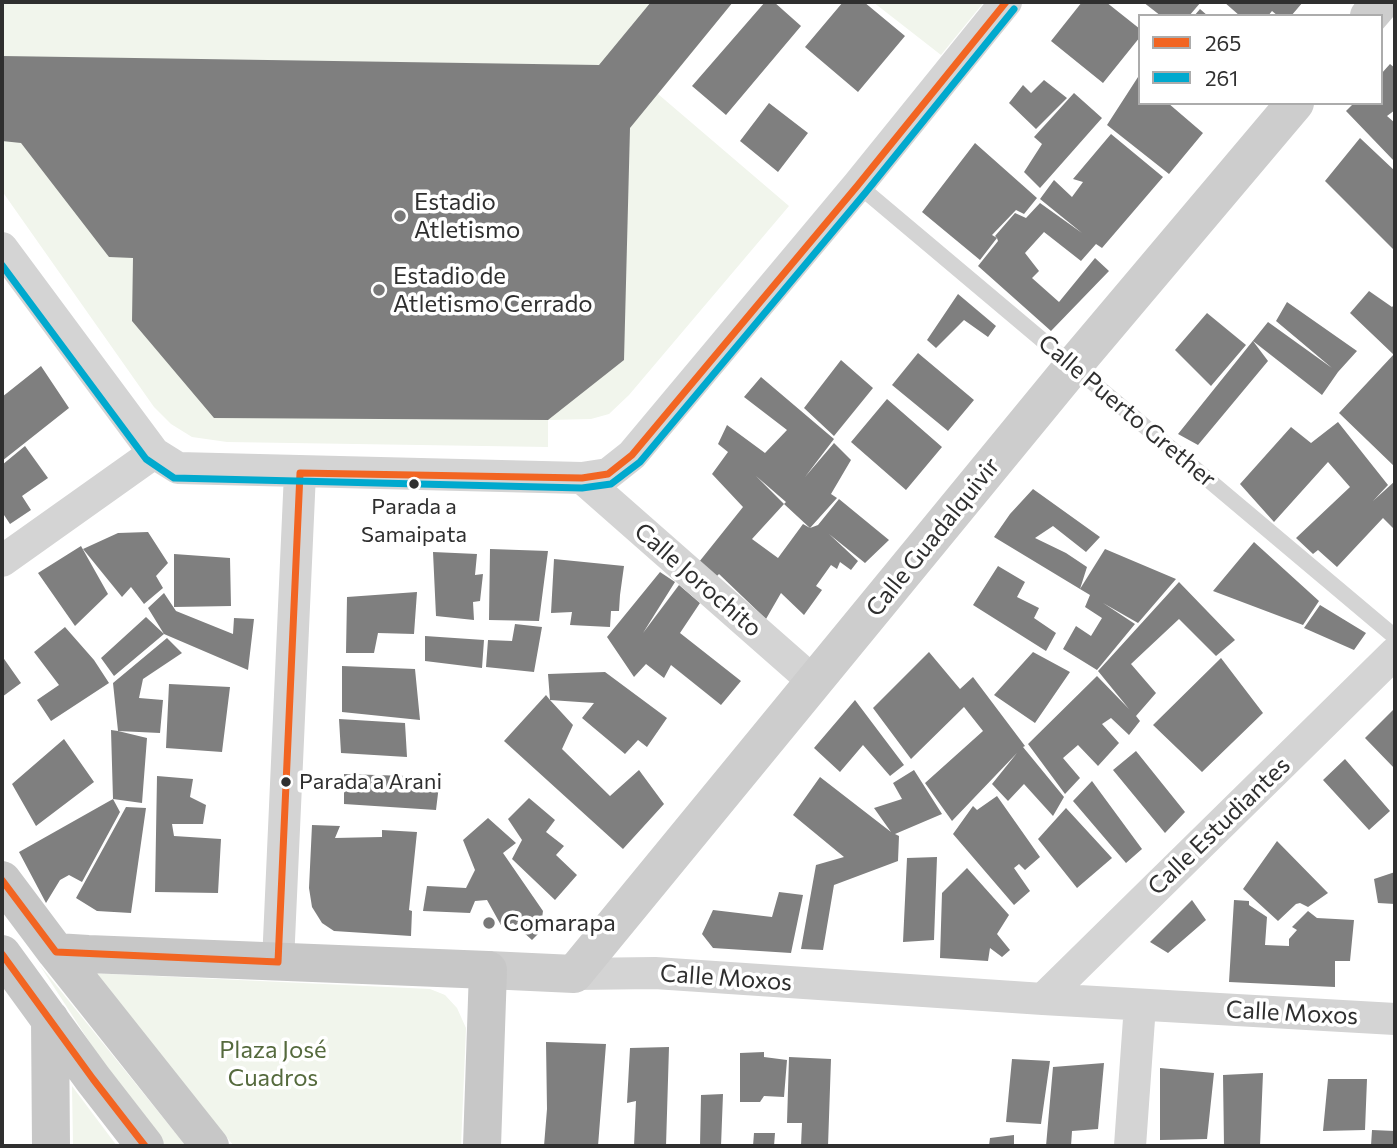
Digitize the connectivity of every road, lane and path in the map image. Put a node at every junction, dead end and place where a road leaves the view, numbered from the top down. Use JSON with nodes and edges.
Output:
{"nodes":[{"id":1,"x":1006,"y":2,"type":"edge"},
{"id":2,"x":1293,"y":105,"type":"edge"},
{"id":3,"x":858,"y":185,"type":"junction"},
{"id":4,"x":2,"y":248,"type":"edge"},
{"id":5,"x":1073,"y":366,"type":"junction"},
{"id":6,"x":154,"y":453,"type":"junction"},
{"id":7,"x":300,"y":473,"type":"junction"},
{"id":8,"x":582,"y":478,"type":"junction"},
{"id":9,"x":2,"y":561,"type":"edge"},
{"id":10,"x":1395,"y":637,"type":"edge"},
{"id":11,"x":1395,"y":653,"type":"edge"},
{"id":12,"x":814,"y":682,"type":"junction"},
{"id":13,"x":2,"y":880,"type":"edge"},
{"id":14,"x":56,"y":952,"type":"junction"},
{"id":15,"x":2,"y":954,"type":"edge"},
{"id":16,"x":278,"y":962,"type":"junction"},
{"id":17,"x":488,"y":970,"type":"junction"},
{"id":18,"x":574,"y":974,"type":"junction"},
{"id":19,"x":1043,"y":999,"type":"junction"},
{"id":20,"x":1140,"y":1005,"type":"junction"},
{"id":21,"x":50,"y":1019,"type":"junction"},
{"id":22,"x":1395,"y":1019,"type":"edge"},
{"id":23,"x":51,"y":1146,"type":"edge"},
{"id":24,"x":145,"y":1146,"type":"edge"},
{"id":25,"x":210,"y":1146,"type":"edge"},
{"id":26,"x":482,"y":1146,"type":"edge"},
{"id":27,"x":1130,"y":1146,"type":"edge"}],
"edges":[{"from":1,"to":3,"type":"street"},
{"from":2,"to":5,"type":"street","name":"Calle Guadalquivir"},
{"from":3,"to":5,"type":"lane","name":"Calle Puerto Grether"},
{"from":3,"to":8,"type":"street"},
{"from":4,"to":6,"type":"street"},
{"from":5,"to":10,"type":"lane","name":"Calle Puerto Grether"},
{"from":5,"to":12,"type":"street","name":"Calle Guadalquivir"},
{"from":6,"to":7,"type":"street"},
{"from":6,"to":9,"type":"street"},
{"from":7,"to":8,"type":"street"},
{"from":7,"to":16,"type":"street"},
{"from":8,"to":12,"type":"street","name":"Calle Jorochito"},
{"from":11,"to":19,"type":"street","name":"Calle Estudiantes"},
{"from":12,"to":18,"type":"street","name":"Calle Guadalquivir"},
{"from":13,"to":14,"type":"main road"},
{"from":14,"to":16,"type":"main road","name":"Calle Moxos"},
{"from":14,"to":25,"type":"main road"},
{"from":15,"to":21,"type":"main road"},
{"from":16,"to":17,"type":"main road","name":"Calle Moxos"},
{"from":17,"to":18,"type":"street","name":"Calle Moxos"},
{"from":17,"to":26,"type":"main road"},
{"from":18,"to":19,"type":"street","name":"Calle Moxos"},
{"from":19,"to":20,"type":"street","name":"Calle Moxos"},
{"from":20,"to":22,"type":"street","name":"Calle Moxos"},
{"from":20,"to":27,"type":"street"},
{"from":21,"to":23,"type":"main road"},
{"from":21,"to":24,"type":"main road"}]}
